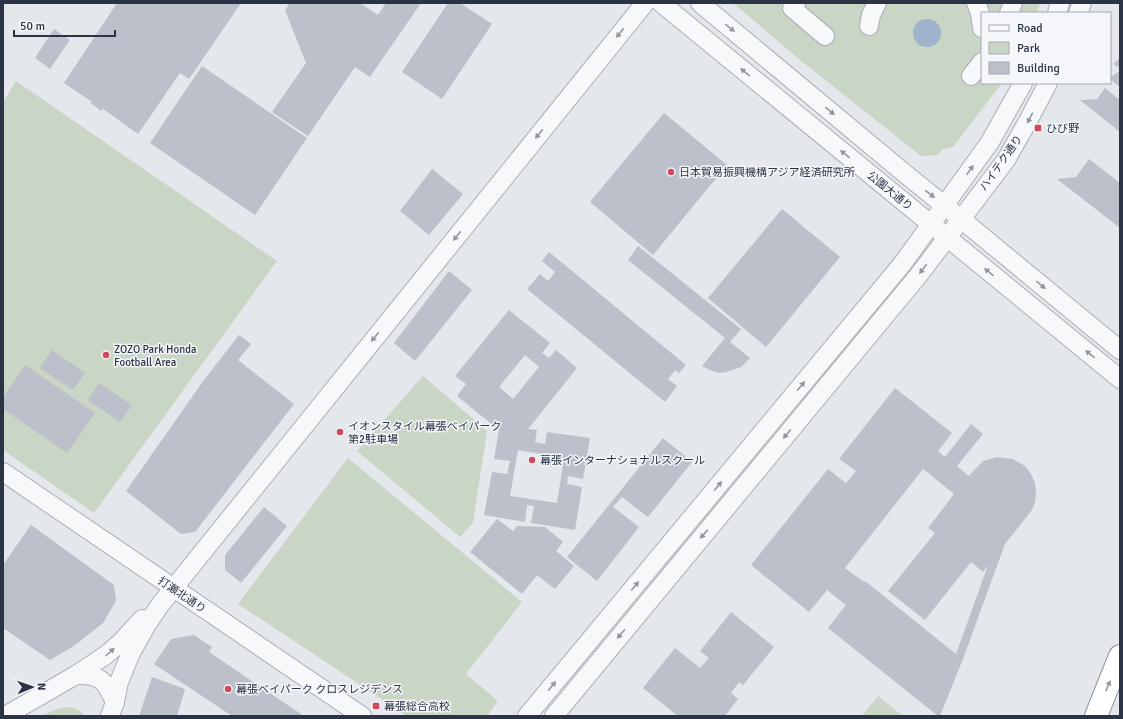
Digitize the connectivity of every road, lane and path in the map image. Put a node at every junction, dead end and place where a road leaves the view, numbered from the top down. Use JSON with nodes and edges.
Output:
{"nodes":[{"id":1,"x":645,"y":3,"type":"edge"},
{"id":2,"x":661,"y":3,"type":"edge"},
{"id":3,"x":700,"y":3,"type":"edge"},
{"id":4,"x":796,"y":3,"type":"edge"},
{"id":5,"x":805,"y":3,"type":"edge"},
{"id":6,"x":877,"y":3,"type":"edge"},
{"id":7,"x":976,"y":3,"type":"edge"},
{"id":8,"x":981,"y":20,"type":"edge"},
{"id":9,"x":869,"y":26,"type":"dead end"},
{"id":10,"x":981,"y":63,"type":"edge"},
{"id":11,"x":970,"y":76,"type":"dead end"},
{"id":12,"x":1022,"y":84,"type":"edge"},
{"id":13,"x":1047,"y":84,"type":"edge"},
{"id":14,"x":945,"y":206,"type":"junction"},
{"id":15,"x":961,"y":219,"type":"junction"},
{"id":16,"x":931,"y":225,"type":"junction"},
{"id":17,"x":946,"y":237,"type":"junction"},
{"id":18,"x":1120,"y":350,"type":"edge"},
{"id":19,"x":1120,"y":379,"type":"edge"},
{"id":20,"x":3,"y":472,"type":"edge"},
{"id":21,"x":173,"y":588,"type":"junction"},
{"id":22,"x":1120,"y":656,"type":"edge"},
{"id":23,"x":76,"y":675,"type":"junction"},
{"id":24,"x":112,"y":709,"type":"edge"},
{"id":25,"x":5,"y":716,"type":"edge"},
{"id":26,"x":362,"y":716,"type":"edge"},
{"id":27,"x":527,"y":716,"type":"edge"},
{"id":28,"x":554,"y":716,"type":"edge"},
{"id":29,"x":1096,"y":716,"type":"edge"}],
"edges":[{"from":1,"to":21,"type":"street","one_way":true},
{"from":16,"to":2,"type":"street","name":"公園大通り","one_way":true},
{"from":3,"to":14,"type":"street","name":"公園大通り","one_way":true},
{"from":4,"to":5,"type":"street"},
{"from":6,"to":9,"type":"street"},
{"from":7,"to":8,"type":"street"},
{"from":10,"to":11,"type":"street"},
{"from":14,"to":12,"type":"street","name":"ハイテク通り","one_way":true},
{"from":13,"to":15,"type":"street","name":"ハイテク通り","one_way":true},
{"from":14,"to":15,"type":"street","name":"公園大通り"},
{"from":14,"to":16,"type":"street","name":"ハイテク通り"},
{"from":15,"to":17,"type":"street","name":"ハイテク通り"},
{"from":15,"to":18,"type":"street","name":"公園大通り","one_way":true},
{"from":16,"to":17,"type":"street","name":"公園大通り"},
{"from":27,"to":16,"type":"street","name":"ハイテク通り","one_way":true},
{"from":19,"to":17,"type":"street","name":"公園大通り","one_way":true},
{"from":17,"to":28,"type":"street","name":"ハイテク通り","one_way":true},
{"from":20,"to":21,"type":"street","name":"打瀬北通り"},
{"from":23,"to":21,"type":"street","one_way":true},
{"from":21,"to":24,"type":"street"},
{"from":21,"to":26,"type":"street","name":"打瀬北通り"},
{"from":29,"to":22,"type":"highway","one_way":true},
{"from":23,"to":24,"type":"street"},
{"from":23,"to":25,"type":"street"}]}
